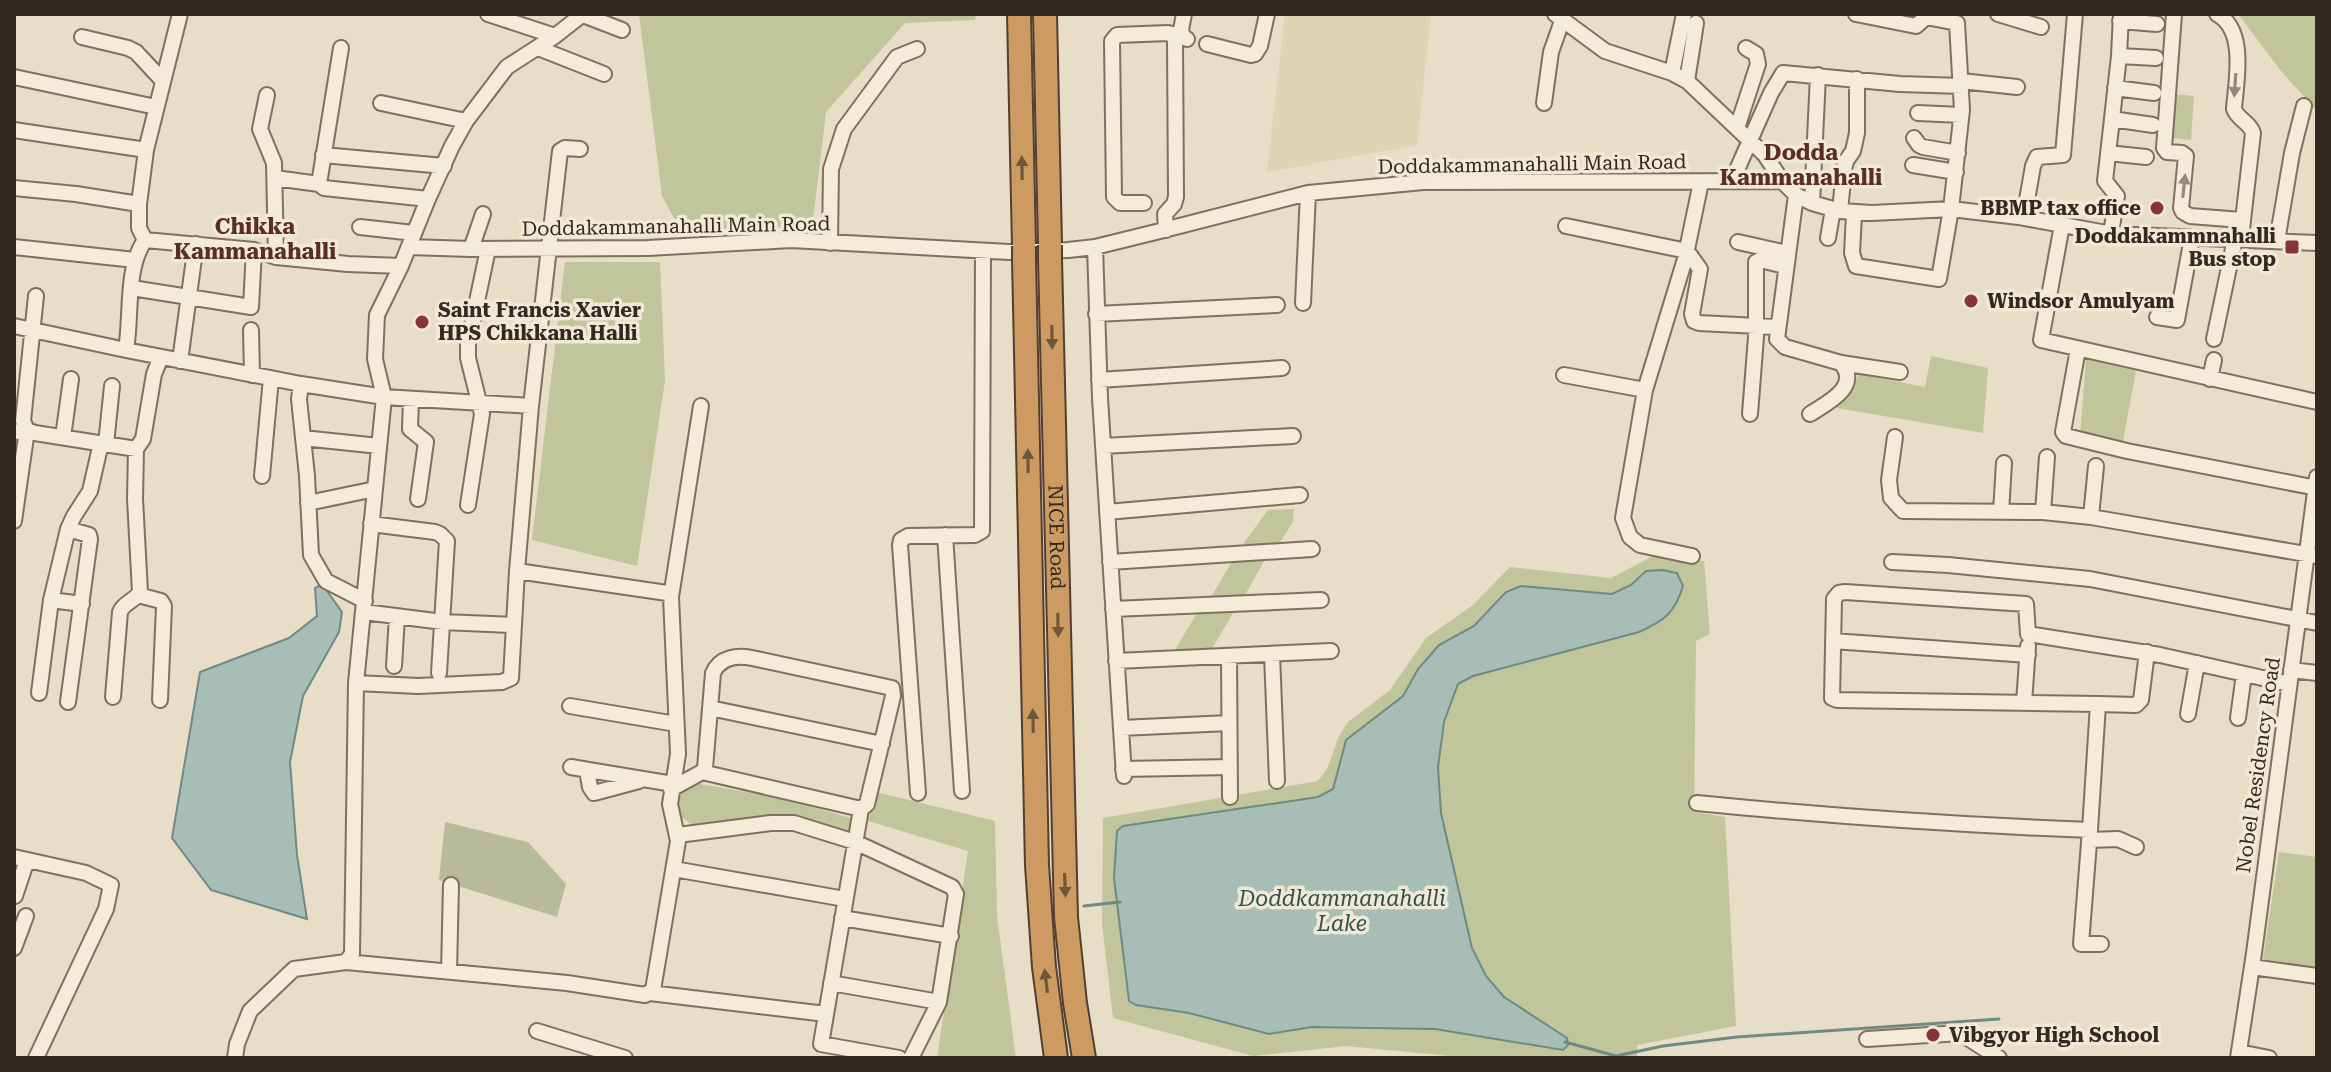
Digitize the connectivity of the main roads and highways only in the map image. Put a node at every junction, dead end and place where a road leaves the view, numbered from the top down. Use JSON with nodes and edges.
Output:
{"nodes":[{"id":1,"x":1019,"y":14,"type":"edge"},
{"id":2,"x":1045,"y":14,"type":"edge"},
{"id":3,"x":1056,"y":1058,"type":"edge"},
{"id":4,"x":1084,"y":1058,"type":"edge"}],
"edges":[{"from":3,"to":1,"type":"highway","name":"NICE Road","one_way":true},
{"from":2,"to":4,"type":"highway","name":"NICE Road","one_way":true}]}
